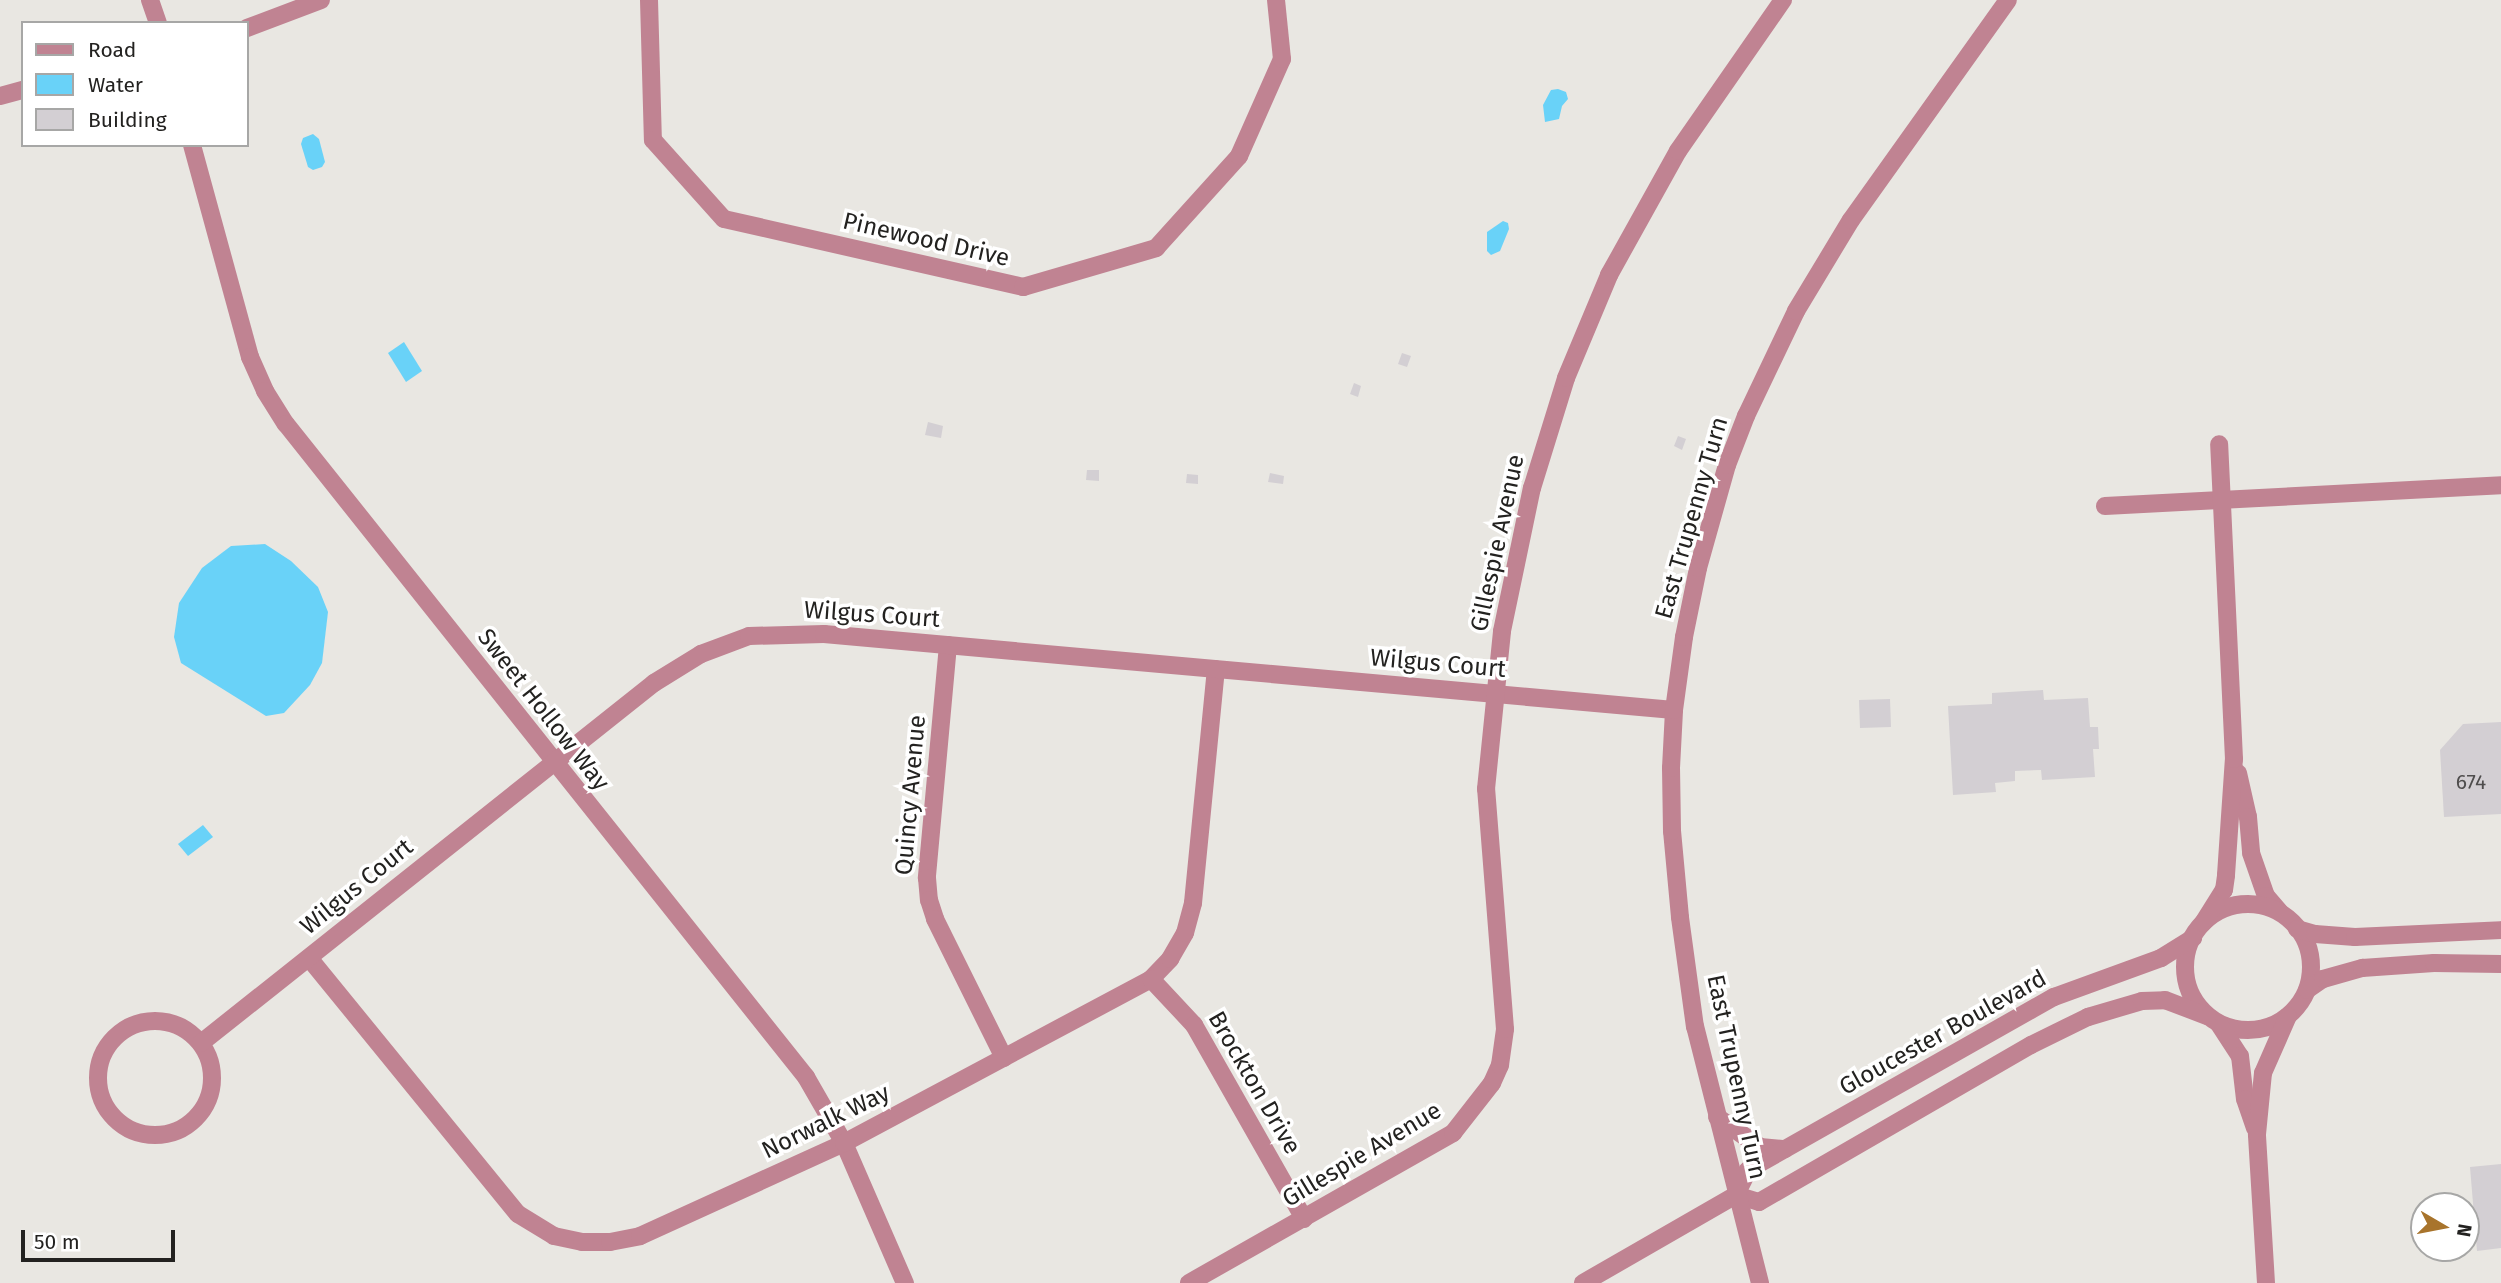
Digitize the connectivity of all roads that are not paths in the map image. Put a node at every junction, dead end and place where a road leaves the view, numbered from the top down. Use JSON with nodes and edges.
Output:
{"nodes":[{"id":1,"x":150,"y":0,"type":"edge"},
{"id":2,"x":321,"y":0,"type":"edge"},
{"id":3,"x":649,"y":0,"type":"edge"},
{"id":4,"x":1276,"y":0,"type":"edge"},
{"id":5,"x":1783,"y":0,"type":"edge"},
{"id":6,"x":1999,"y":3,"type":"edge"},
{"id":7,"x":157,"y":21,"type":"edge"},
{"id":8,"x":248,"y":28,"type":"edge"},
{"id":9,"x":21,"y":91,"type":"edge"},
{"id":10,"x":0,"y":96,"type":"edge"},
{"id":11,"x":193,"y":147,"type":"edge"},
{"id":12,"x":2219,"y":444,"type":"dead end"},
{"id":13,"x":2501,"y":485,"type":"edge"},
{"id":14,"x":2222,"y":500,"type":"junction"},
{"id":15,"x":2105,"y":506,"type":"dead end"},
{"id":16,"x":948,"y":645,"type":"junction"},
{"id":17,"x":1216,"y":669,"type":"junction"},
{"id":18,"x":1495,"y":694,"type":"junction"},
{"id":19,"x":1675,"y":710,"type":"junction"},
{"id":20,"x":2234,"y":759,"type":"junction"},
{"id":21,"x":552,"y":761,"type":"junction"},
{"id":22,"x":2281,"y":914,"type":"junction"},
{"id":23,"x":2297,"y":929,"type":"junction"},
{"id":24,"x":2198,"y":930,"type":"junction"},
{"id":25,"x":2501,"y":930,"type":"edge"},
{"id":26,"x":309,"y":958,"type":"junction"},
{"id":27,"x":2501,"y":964,"type":"edge"},
{"id":28,"x":1151,"y":979,"type":"junction"},
{"id":29,"x":2307,"y":990,"type":"junction"},
{"id":30,"x":2288,"y":1016,"type":"junction"},
{"id":31,"x":2213,"y":1020,"type":"junction"},
{"id":32,"x":201,"y":1043,"type":"junction"},
{"id":33,"x":1004,"y":1058,"type":"junction"},
{"id":34,"x":1717,"y":1117,"type":"junction"},
{"id":35,"x":2256,"y":1134,"type":"junction"},
{"id":36,"x":844,"y":1143,"type":"junction"},
{"id":37,"x":1789,"y":1149,"type":"junction"},
{"id":38,"x":1736,"y":1195,"type":"junction"},
{"id":39,"x":1304,"y":1219,"type":"junction"},
{"id":40,"x":905,"y":1283,"type":"edge"},
{"id":41,"x":1189,"y":1283,"type":"edge"},
{"id":42,"x":1583,"y":1283,"type":"edge"},
{"id":43,"x":1760,"y":1283,"type":"edge"},
{"id":44,"x":2266,"y":1283,"type":"edge"}],
"edges":[{"from":1,"to":7,"type":"street"},
{"from":2,"to":8,"type":"street"},
{"from":3,"to":4,"type":"street","name":"Pinewood Drive"},
{"from":5,"to":18,"type":"street","name":"Gillespie Avenue"},
{"from":6,"to":19,"type":"street","name":"East Trupenny Turn"},
{"from":9,"to":10,"type":"street"},
{"from":11,"to":21,"type":"street","name":"Sweet Hollow Way"},
{"from":12,"to":14,"type":"street"},
{"from":13,"to":14,"type":"street"},
{"from":14,"to":15,"type":"street"},
{"from":14,"to":20,"type":"street"},
{"from":16,"to":17,"type":"street","name":"Wilgus Court"},
{"from":16,"to":21,"type":"street","name":"Wilgus Court"},
{"from":16,"to":33,"type":"street","name":"Quincy Avenue"},
{"from":17,"to":18,"type":"street","name":"Wilgus Court"},
{"from":17,"to":28,"type":"street","name":"Norwalk Way"},
{"from":18,"to":19,"type":"street","name":"Wilgus Court"},
{"from":18,"to":39,"type":"street","name":"Gillespie Avenue"},
{"from":19,"to":34,"type":"street","name":"East Trupenny Turn"},
{"from":20,"to":22,"type":"street"},
{"from":20,"to":24,"type":"street"},
{"from":21,"to":26,"type":"street","name":"Wilgus Court"},
{"from":21,"to":36,"type":"street","name":"Sweet Hollow Way"},
{"from":22,"to":23,"type":"street"},
{"from":22,"to":24,"type":"street"},
{"from":23,"to":25,"type":"street"},
{"from":23,"to":29,"type":"street"},
{"from":24,"to":31,"type":"street"},
{"from":24,"to":37,"type":"street","name":"Gloucester Boulevard"},
{"from":26,"to":32,"type":"street","name":"Wilgus Court"},
{"from":26,"to":36,"type":"street","name":"Norwalk Way"},
{"from":27,"to":29,"type":"street"},
{"from":28,"to":33,"type":"street","name":"Norwalk Way"},
{"from":28,"to":39,"type":"street","name":"Brockton Drive"},
{"from":29,"to":30,"type":"street"},
{"from":30,"to":31,"type":"street"},
{"from":30,"to":35,"type":"street"},
{"from":31,"to":35,"type":"street"},
{"from":31,"to":38,"type":"street"},
{"from":32,"to":32,"type":"street"},
{"from":33,"to":36,"type":"street","name":"Norwalk Way"},
{"from":34,"to":37,"type":"street"},
{"from":34,"to":38,"type":"street","name":"East Trupenny Turn"},
{"from":35,"to":44,"type":"street"},
{"from":36,"to":40,"type":"street","name":"Sweet Hollow Way"},
{"from":37,"to":38,"type":"street","name":"Gloucester Boulevard"},
{"from":38,"to":42,"type":"street","name":"Gloucester Boulevard"},
{"from":38,"to":43,"type":"street","name":"East Trupenny Turn"},
{"from":39,"to":41,"type":"street","name":"Gillespie Avenue"}]}
